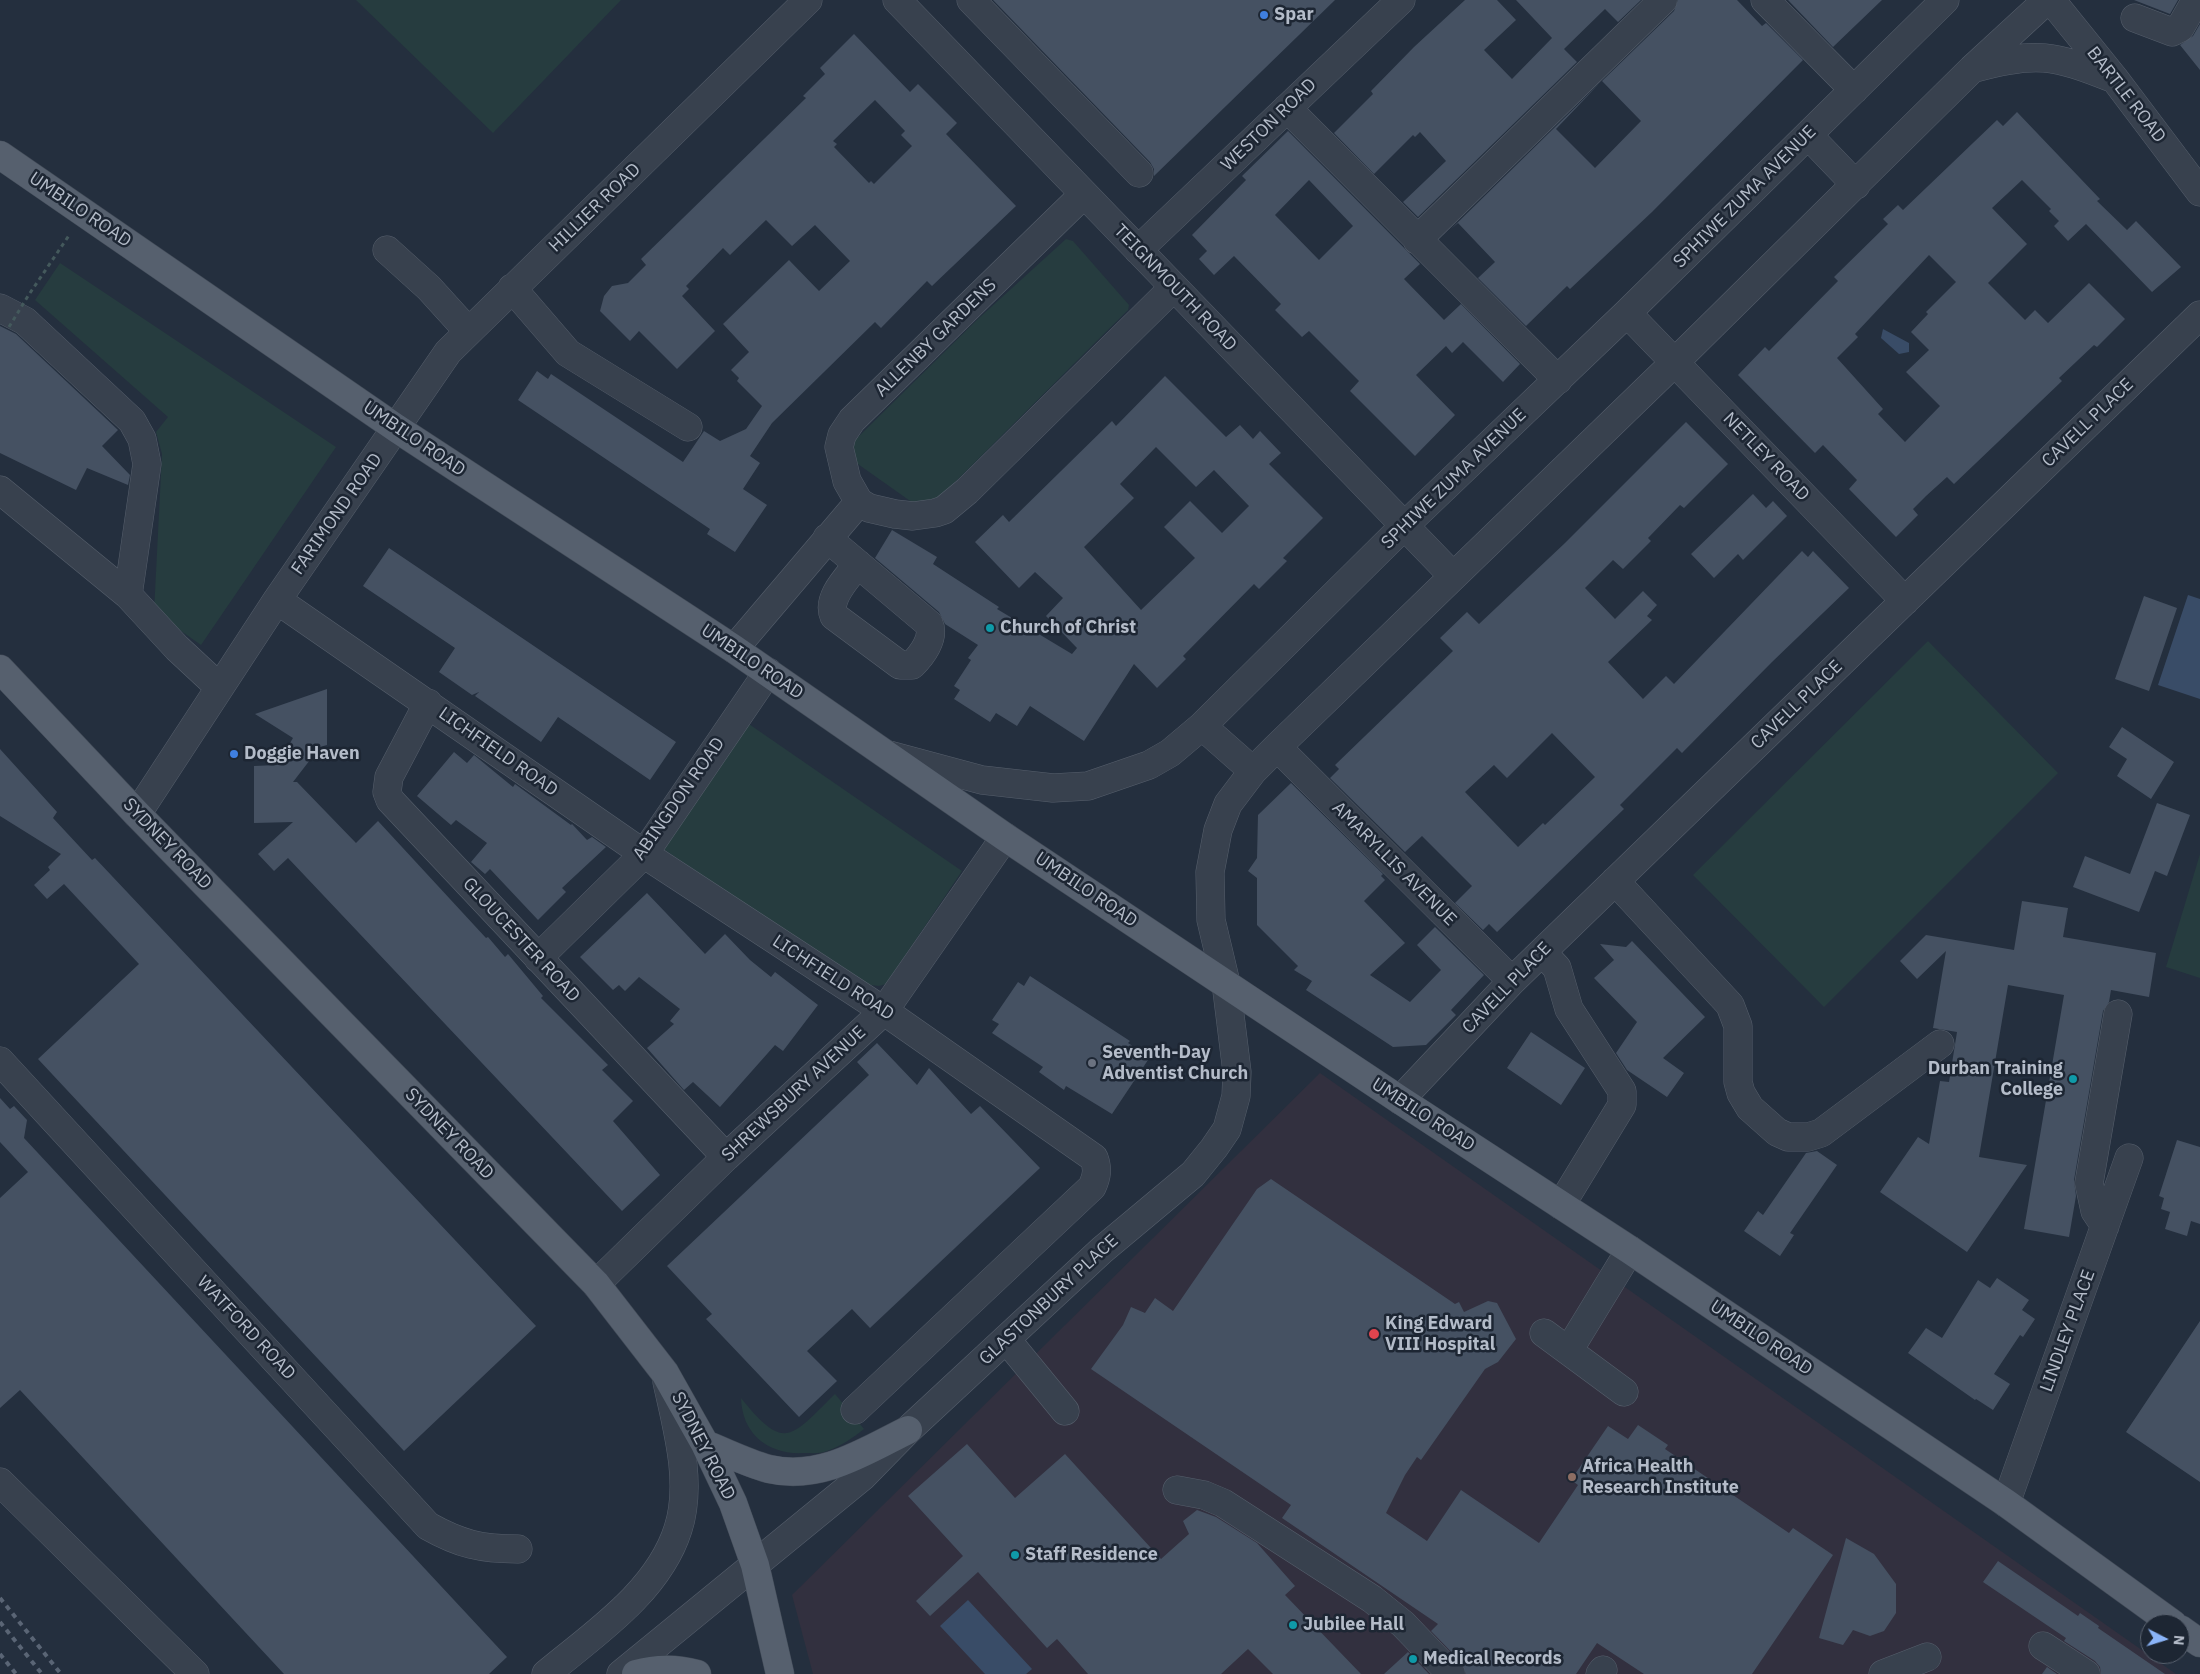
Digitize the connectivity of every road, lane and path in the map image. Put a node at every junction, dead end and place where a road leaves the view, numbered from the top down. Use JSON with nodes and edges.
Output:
{"nodes":[{"id":1,"x":808,"y":0,"type":"edge"},
{"id":2,"x":898,"y":0,"type":"edge"},
{"id":3,"x":971,"y":0,"type":"edge"},
{"id":4,"x":1401,"y":0,"type":"edge"},
{"id":5,"x":1663,"y":0,"type":"edge"},
{"id":6,"x":1765,"y":0,"type":"edge"},
{"id":7,"x":1945,"y":0,"type":"edge"},
{"id":8,"x":2049,"y":0,"type":"edge"},
{"id":9,"x":2196,"y":0,"type":"edge"},
{"id":10,"x":2135,"y":18,"type":"dead end"},
{"id":11,"x":1972,"y":69,"type":"junction"},
{"id":12,"x":2114,"y":78,"type":"junction"},
{"id":13,"x":1854,"y":90,"type":"junction"},
{"id":14,"x":1287,"y":108,"type":"junction"},
{"id":15,"x":1808,"y":135,"type":"junction"},
{"id":16,"x":0,"y":156,"type":"edge"},
{"id":17,"x":1139,"y":173,"type":"dead end"},
{"id":18,"x":1856,"y":185,"type":"junction"},
{"id":19,"x":2200,"y":192,"type":"edge"},
{"id":20,"x":1084,"y":194,"type":"junction"},
{"id":21,"x":85,"y":213,"type":"junction"},
{"id":22,"x":1417,"y":240,"type":"junction"},
{"id":23,"x":387,"y":250,"type":"dead end"},
{"id":24,"x":1138,"y":250,"type":"junction"},
{"id":25,"x":1174,"y":287,"type":"junction"},
{"id":26,"x":512,"y":288,"type":"junction"},
{"id":27,"x":1627,"y":313,"type":"junction"},
{"id":28,"x":2200,"y":315,"type":"edge"},
{"id":29,"x":5,"y":317,"type":"edge"},
{"id":30,"x":468,"y":331,"type":"junction"},
{"id":31,"x":1675,"y":362,"type":"junction"},
{"id":32,"x":1558,"y":380,"type":"junction"},
{"id":33,"x":688,"y":427,"type":"dead end"},
{"id":34,"x":396,"y":428,"type":"junction"},
{"id":35,"x":0,"y":490,"type":"edge"},
{"id":36,"x":859,"y":502,"type":"junction"},
{"id":37,"x":1403,"y":527,"type":"junction"},
{"id":38,"x":827,"y":538,"type":"junction"},
{"id":39,"x":858,"y":564,"type":"dead end"},
{"id":40,"x":1453,"y":576,"type":"junction"},
{"id":41,"x":128,"y":595,"type":"junction"},
{"id":42,"x":277,"y":600,"type":"junction"},
{"id":43,"x":1905,"y":601,"type":"junction"},
{"id":44,"x":734,"y":649,"type":"junction"},
{"id":45,"x":0,"y":669,"type":"edge"},
{"id":46,"x":768,"y":672,"type":"junction"},
{"id":47,"x":219,"y":687,"type":"junction"},
{"id":48,"x":428,"y":703,"type":"junction"},
{"id":49,"x":1202,"y":726,"type":"junction"},
{"id":50,"x":1277,"y":746,"type":"junction"},
{"id":51,"x":889,"y":755,"type":"junction"},
{"id":52,"x":1253,"y":771,"type":"junction"},
{"id":53,"x":137,"y":814,"type":"junction"},
{"id":54,"x":1005,"y":837,"type":"junction"},
{"id":55,"x":644,"y":854,"type":"junction"},
{"id":56,"x":1616,"y":881,"type":"junction"},
{"id":57,"x":1542,"y":952,"type":"junction"},
{"id":58,"x":538,"y":958,"type":"junction"},
{"id":59,"x":1512,"y":982,"type":"junction"},
{"id":60,"x":1226,"y":983,"type":"junction"},
{"id":61,"x":884,"y":1011,"type":"junction"},
{"id":62,"x":2118,"y":1014,"type":"dead end"},
{"id":63,"x":1940,"y":1044,"type":"dead end"},
{"id":64,"x":0,"y":1061,"type":"edge"},
{"id":65,"x":1400,"y":1100,"type":"junction"},
{"id":66,"x":726,"y":1157,"type":"junction"},
{"id":67,"x":2129,"y":1158,"type":"dead end"},
{"id":68,"x":1561,"y":1205,"type":"junction"},
{"id":69,"x":2105,"y":1226,"type":"junction"},
{"id":70,"x":1630,"y":1250,"type":"junction"},
{"id":71,"x":596,"y":1284,"type":"junction"},
{"id":72,"x":1544,"y":1333,"type":"dead end"},
{"id":73,"x":1006,"y":1339,"type":"junction"},
{"id":74,"x":1569,"y":1350,"type":"junction"},
{"id":75,"x":665,"y":1373,"type":"junction"},
{"id":76,"x":1624,"y":1392,"type":"dead end"},
{"id":77,"x":854,"y":1410,"type":"dead end"},
{"id":78,"x":1064,"y":1410,"type":"dead end"},
{"id":79,"x":908,"y":1430,"type":"junction"},
{"id":80,"x":705,"y":1444,"type":"junction"},
{"id":81,"x":0,"y":1482,"type":"edge"},
{"id":82,"x":1177,"y":1490,"type":"dead end"},
{"id":83,"x":2006,"y":1503,"type":"junction"},
{"id":84,"x":518,"y":1549,"type":"dead end"},
{"id":85,"x":755,"y":1565,"type":"junction"},
{"id":86,"x":2159,"y":1614,"type":"edge"},
{"id":87,"x":2043,"y":1646,"type":"dead end"},
{"id":88,"x":1927,"y":1657,"type":"dead end"},
{"id":89,"x":195,"y":1674,"type":"edge"},
{"id":90,"x":546,"y":1674,"type":"edge"},
{"id":91,"x":621,"y":1674,"type":"edge"},
{"id":92,"x":636,"y":1674,"type":"edge"},
{"id":93,"x":697,"y":1674,"type":"edge"},
{"id":94,"x":780,"y":1674,"type":"edge"},
{"id":95,"x":1451,"y":1674,"type":"edge"},
{"id":96,"x":1884,"y":1674,"type":"edge"},
{"id":97,"x":2086,"y":1674,"type":"edge"}],
"edges":[{"from":1,"to":26,"type":"street","name":"HILLIER ROAD"},
{"from":2,"to":20,"type":"street","name":"TEIGNMOUTH ROAD"},
{"from":3,"to":17,"type":"street"},
{"from":4,"to":14,"type":"street","name":"WESTON ROAD"},
{"from":5,"to":22,"type":"street"},
{"from":6,"to":13,"type":"street"},
{"from":7,"to":13,"type":"street","name":"SPHIWE ZUMA AVENUE"},
{"from":8,"to":11,"type":"street"},
{"from":8,"to":12,"type":"street","name":"BARTLE ROAD"},
{"from":9,"to":10,"type":"street"},
{"from":11,"to":12,"type":"street"},
{"from":11,"to":18,"type":"street"},
{"from":12,"to":19,"type":"street","name":"BARTLE ROAD"},
{"from":13,"to":15,"type":"street","name":"SPHIWE ZUMA AVENUE"},
{"from":14,"to":22,"type":"street"},
{"from":14,"to":24,"type":"street","name":"WESTON ROAD"},
{"from":15,"to":18,"type":"street"},
{"from":15,"to":27,"type":"street","name":"SPHIWE ZUMA AVENUE"},
{"from":16,"to":21,"type":"main road","name":"UMBILO ROAD"},
{"from":18,"to":31,"type":"street"},
{"from":20,"to":24,"type":"street","name":"TEIGNMOUTH ROAD"},
{"from":20,"to":36,"type":"street","name":"ALLENBY GARDENS"},
{"from":21,"to":29,"type":"path","bridge":true},
{"from":21,"to":34,"type":"main road","name":"UMBILO ROAD"},
{"from":22,"to":32,"type":"street"},
{"from":23,"to":30,"type":"street"},
{"from":24,"to":25,"type":"street","name":"TEIGNMOUTH ROAD"},
{"from":25,"to":36,"type":"street"},
{"from":25,"to":37,"type":"street","name":"TEIGNMOUTH ROAD"},
{"from":26,"to":30,"type":"street","name":"HILLIER ROAD"},
{"from":26,"to":33,"type":"street"},
{"from":27,"to":31,"type":"street","name":"NETLEY ROAD"},
{"from":27,"to":32,"type":"street","name":"SPHIWE ZUMA AVENUE"},
{"from":28,"to":43,"type":"street","name":"CAVELL PLACE"},
{"from":29,"to":41,"type":"street"},
{"from":30,"to":34,"type":"street","name":"HILLIER ROAD"},
{"from":31,"to":40,"type":"street"},
{"from":31,"to":43,"type":"street","name":"NETLEY ROAD"},
{"from":32,"to":37,"type":"street","name":"SPHIWE ZUMA AVENUE"},
{"from":34,"to":42,"type":"street","name":"FARIMOND ROAD"},
{"from":34,"to":44,"type":"main road","name":"UMBILO ROAD"},
{"from":35,"to":41,"type":"street"},
{"from":36,"to":38,"type":"street"},
{"from":37,"to":40,"type":"street","name":"TEIGNMOUTH ROAD"},
{"from":37,"to":49,"type":"street","name":"SPHIWE ZUMA AVENUE"},
{"from":38,"to":39,"type":"street"},
{"from":38,"to":44,"type":"street"},
{"from":40,"to":50,"type":"street"},
{"from":41,"to":47,"type":"street"},
{"from":42,"to":47,"type":"street","name":"FARIMOND ROAD"},
{"from":42,"to":48,"type":"street","name":"LICHFIELD ROAD"},
{"from":43,"to":56,"type":"street","name":"CAVELL PLACE"},
{"from":44,"to":46,"type":"main road","name":"UMBILO ROAD"},
{"from":45,"to":53,"type":"main road","name":"SYDNEY ROAD"},
{"from":46,"to":51,"type":"main road","name":"UMBILO ROAD"},
{"from":46,"to":55,"type":"street","name":"ABINGDON ROAD"},
{"from":47,"to":53,"type":"street","name":"FARIMOND ROAD"},
{"from":48,"to":55,"type":"street","name":"LICHFIELD ROAD"},
{"from":48,"to":58,"type":"street","name":"GLOUCESTER ROAD"},
{"from":49,"to":51,"type":"street","name":"SPHIWE ZUMA AVENUE"},
{"from":49,"to":52,"type":"street"},
{"from":50,"to":52,"type":"street"},
{"from":50,"to":59,"type":"street","name":"AMARYLLIS AVENUE"},
{"from":51,"to":54,"type":"main road","name":"UMBILO ROAD"},
{"from":52,"to":60,"type":"street"},
{"from":53,"to":71,"type":"main road","name":"SYDNEY ROAD"},
{"from":54,"to":60,"type":"main road","name":"UMBILO ROAD"},
{"from":54,"to":61,"type":"street","name":"SHREWSBURY AVENUE"},
{"from":55,"to":58,"type":"street","name":"ABINGDON ROAD"},
{"from":55,"to":61,"type":"street","name":"LICHFIELD ROAD"},
{"from":56,"to":57,"type":"street","name":"CAVELL PLACE"},
{"from":56,"to":63,"type":"street"},
{"from":57,"to":59,"type":"street","name":"CAVELL PLACE"},
{"from":57,"to":68,"type":"street"},
{"from":58,"to":66,"type":"street","name":"GLOUCESTER ROAD"},
{"from":59,"to":65,"type":"street","name":"CAVELL PLACE"},
{"from":60,"to":65,"type":"main road","name":"UMBILO ROAD"},
{"from":60,"to":73,"type":"street","name":"GLASTONBURY PLACE"},
{"from":61,"to":66,"type":"street","name":"SHREWSBURY AVENUE"},
{"from":61,"to":77,"type":"street","name":"LICHFIELD ROAD"},
{"from":62,"to":69,"type":"street"},
{"from":64,"to":84,"type":"street","name":"WATFORD ROAD"},
{"from":65,"to":68,"type":"main road","name":"UMBILO ROAD"},
{"from":66,"to":71,"type":"street","name":"SHREWSBURY AVENUE"},
{"from":67,"to":69,"type":"street","name":"LINDLEY PLACE"},
{"from":68,"to":70,"type":"main road","name":"UMBILO ROAD"},
{"from":69,"to":83,"type":"street","name":"LINDLEY PLACE"},
{"from":70,"to":74,"type":"street"},
{"from":70,"to":83,"type":"main road","name":"UMBILO ROAD"},
{"from":71,"to":75,"type":"main road","name":"SYDNEY ROAD"},
{"from":72,"to":74,"type":"street"},
{"from":73,"to":78,"type":"street"},
{"from":73,"to":79,"type":"street","name":"GLASTONBURY PLACE"},
{"from":74,"to":76,"type":"street"},
{"from":75,"to":80,"type":"main road","name":"SYDNEY ROAD"},
{"from":75,"to":90,"type":"street"},
{"from":79,"to":80,"type":"main road"},
{"from":79,"to":85,"type":"street","name":"GLASTONBURY PLACE"},
{"from":80,"to":85,"type":"main road","name":"SYDNEY ROAD"},
{"from":81,"to":89,"type":"street"},
{"from":82,"to":95,"type":"street"},
{"from":83,"to":86,"type":"main road","name":"UMBILO ROAD"},
{"from":85,"to":91,"type":"street","name":"GLASTONBURY PLACE"},
{"from":85,"to":94,"type":"main road","name":"SYDNEY ROAD"},
{"from":87,"to":97,"type":"street"},
{"from":88,"to":96,"type":"street"},
{"from":92,"to":93,"type":"main road"}]}
